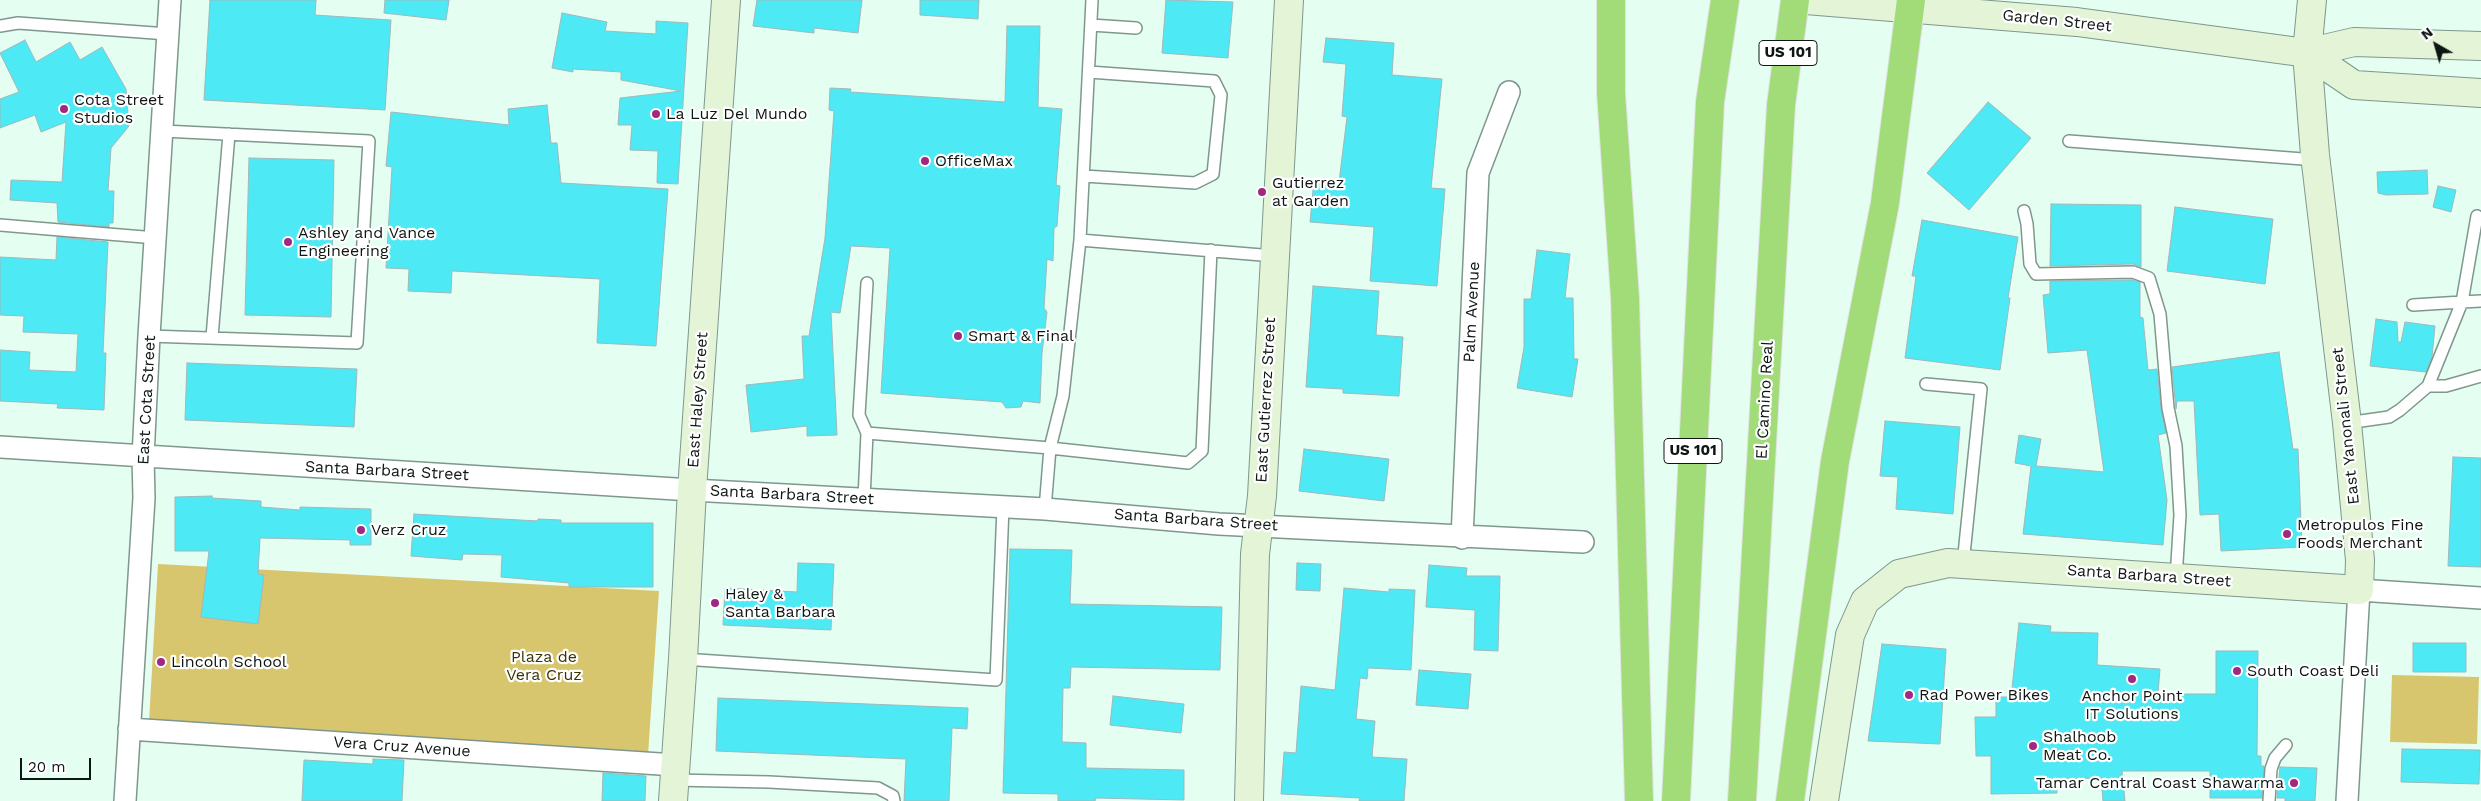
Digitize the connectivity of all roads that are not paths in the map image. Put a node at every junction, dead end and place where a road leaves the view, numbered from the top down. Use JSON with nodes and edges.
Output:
{"nodes":[{"id":1,"x":170,"y":0,"type":"edge"},
{"id":2,"x":726,"y":0,"type":"edge"},
{"id":3,"x":1092,"y":0,"type":"edge"},
{"id":4,"x":1289,"y":0,"type":"edge"},
{"id":5,"x":1611,"y":0,"type":"edge"},
{"id":6,"x":1725,"y":0,"type":"edge"},
{"id":7,"x":1795,"y":0,"type":"edge"},
{"id":8,"x":1806,"y":0,"type":"edge"},
{"id":9,"x":2312,"y":0,"type":"edge"},
{"id":10,"x":1910,"y":4,"type":"edge"},
{"id":11,"x":1092,"y":25,"type":"junction"},
{"id":12,"x":0,"y":26,"type":"edge"},
{"id":13,"x":1136,"y":28,"type":"dead end"},
{"id":14,"x":168,"y":34,"type":"junction"},
{"id":15,"x":2481,"y":46,"type":"edge"},
{"id":16,"x":2307,"y":53,"type":"junction"},
{"id":17,"x":1089,"y":72,"type":"junction"},
{"id":18,"x":1509,"y":92,"type":"dead end"},
{"id":19,"x":2481,"y":93,"type":"edge"},
{"id":20,"x":163,"y":132,"type":"junction"},
{"id":21,"x":229,"y":134,"type":"junction"},
{"id":22,"x":2069,"y":142,"type":"dead end"},
{"id":23,"x":2316,"y":160,"type":"junction"},
{"id":24,"x":1084,"y":176,"type":"junction"},
{"id":25,"x":2024,"y":211,"type":"dead end"},
{"id":26,"x":2476,"y":216,"type":"dead end"},
{"id":27,"x":0,"y":225,"type":"edge"},
{"id":28,"x":156,"y":238,"type":"junction"},
{"id":29,"x":1080,"y":240,"type":"junction"},
{"id":30,"x":1211,"y":250,"type":"junction"},
{"id":31,"x":1274,"y":256,"type":"junction"},
{"id":32,"x":867,"y":283,"type":"dead end"},
{"id":33,"x":2481,"y":301,"type":"edge"},
{"id":34,"x":2462,"y":302,"type":"junction"},
{"id":35,"x":2413,"y":305,"type":"dead end"},
{"id":36,"x":149,"y":336,"type":"junction"},
{"id":37,"x":212,"y":337,"type":"junction"},
{"id":38,"x":2481,"y":376,"type":"edge"},
{"id":39,"x":1926,"y":384,"type":"dead end"},
{"id":40,"x":2428,"y":386,"type":"junction"},
{"id":41,"x":2347,"y":423,"type":"junction"},
{"id":42,"x":867,"y":433,"type":"junction"},
{"id":43,"x":0,"y":447,"type":"edge"},
{"id":44,"x":1050,"y":448,"type":"junction"},
{"id":45,"x":143,"y":457,"type":"junction"},
{"id":46,"x":692,"y":490,"type":"junction"},
{"id":47,"x":864,"y":499,"type":"junction"},
{"id":48,"x":1003,"y":507,"type":"junction"},
{"id":49,"x":1045,"y":509,"type":"junction"},
{"id":50,"x":1257,"y":526,"type":"junction"},
{"id":51,"x":1462,"y":538,"type":"junction"},
{"id":52,"x":1583,"y":542,"type":"dead end"},
{"id":53,"x":1963,"y":564,"type":"junction"},
{"id":54,"x":2176,"y":578,"type":"junction"},
{"id":55,"x":2359,"y":590,"type":"junction"},
{"id":56,"x":2481,"y":598,"type":"edge"},
{"id":57,"x":683,"y":659,"type":"junction"},
{"id":58,"x":129,"y":729,"type":"junction"},
{"id":59,"x":2286,"y":745,"type":"dead end"},
{"id":60,"x":674,"y":782,"type":"edge"},
{"id":61,"x":125,"y":801,"type":"edge"},
{"id":62,"x":894,"y":801,"type":"edge"},
{"id":63,"x":1249,"y":801,"type":"edge"},
{"id":64,"x":1639,"y":801,"type":"edge"},
{"id":65,"x":1676,"y":801,"type":"edge"},
{"id":66,"x":1742,"y":801,"type":"edge"},
{"id":67,"x":1790,"y":801,"type":"edge"},
{"id":68,"x":1824,"y":801,"type":"edge"},
{"id":69,"x":2269,"y":801,"type":"edge"},
{"id":70,"x":2347,"y":801,"type":"edge"}],
"edges":[{"from":1,"to":14,"type":"street","name":"East Cota Street"},
{"from":2,"to":46,"type":"main road","name":"East Haley Street"},
{"from":3,"to":11,"type":"lane"},
{"from":4,"to":31,"type":"main road","name":"East Gutierrez Street"},
{"from":5,"to":64,"type":"highway"},
{"from":6,"to":65,"type":"highway","number":"US 101"},
{"from":7,"to":66,"type":"highway","name":"El Camino Real","number":"US 101"},
{"from":8,"to":10,"type":"main road","name":"Garden Street"},
{"from":9,"to":16,"type":"main road","name":"East Yanonali Street"},
{"from":10,"to":16,"type":"main road","name":"Garden Street"},
{"from":10,"to":67,"type":"highway"},
{"from":11,"to":13,"type":"lane"},
{"from":11,"to":17,"type":"lane"},
{"from":12,"to":14,"type":"lane"},
{"from":14,"to":20,"type":"street","name":"East Cota Street"},
{"from":15,"to":16,"type":"main road","name":"Garden Street"},
{"from":16,"to":19,"type":"main road","name":"Garden Street"},
{"from":16,"to":23,"type":"main road","name":"East Yanonali Street"},
{"from":17,"to":24,"type":"lane"},
{"from":17,"to":24,"type":"lane"},
{"from":18,"to":51,"type":"street","name":"Palm Avenue"},
{"from":20,"to":21,"type":"lane"},
{"from":20,"to":28,"type":"street","name":"East Cota Street"},
{"from":21,"to":37,"type":"lane"},
{"from":21,"to":37,"type":"lane"},
{"from":22,"to":23,"type":"lane"},
{"from":23,"to":41,"type":"main road","name":"East Yanonali Street"},
{"from":24,"to":29,"type":"lane"},
{"from":25,"to":54,"type":"lane"},
{"from":26,"to":34,"type":"lane"},
{"from":27,"to":28,"type":"lane"},
{"from":28,"to":36,"type":"street","name":"East Cota Street"},
{"from":29,"to":30,"type":"lane"},
{"from":29,"to":44,"type":"lane"},
{"from":30,"to":31,"type":"lane"},
{"from":30,"to":44,"type":"lane"},
{"from":31,"to":50,"type":"main road","name":"East Gutierrez Street"},
{"from":32,"to":42,"type":"lane"},
{"from":33,"to":34,"type":"lane"},
{"from":34,"to":35,"type":"lane"},
{"from":34,"to":40,"type":"lane"},
{"from":36,"to":37,"type":"lane"},
{"from":36,"to":45,"type":"street","name":"East Cota Street"},
{"from":38,"to":40,"type":"lane"},
{"from":39,"to":53,"type":"lane"},
{"from":40,"to":41,"type":"lane"},
{"from":41,"to":55,"type":"main road","name":"East Yanonali Street"},
{"from":42,"to":44,"type":"lane"},
{"from":42,"to":47,"type":"lane"},
{"from":43,"to":45,"type":"street","name":"Santa Barbara Street"},
{"from":44,"to":49,"type":"lane"},
{"from":45,"to":46,"type":"street","name":"Santa Barbara Street"},
{"from":45,"to":58,"type":"street","name":"East Cota Street"},
{"from":46,"to":47,"type":"street","name":"Santa Barbara Street"},
{"from":46,"to":57,"type":"main road","name":"East Haley Street"},
{"from":47,"to":48,"type":"street","name":"Santa Barbara Street"},
{"from":48,"to":49,"type":"street","name":"Santa Barbara Street"},
{"from":48,"to":57,"type":"lane"},
{"from":49,"to":50,"type":"street","name":"Santa Barbara Street"},
{"from":50,"to":51,"type":"street","name":"Santa Barbara Street"},
{"from":50,"to":63,"type":"main road","name":"East Gutierrez Street"},
{"from":51,"to":52,"type":"street","name":"Santa Barbara Street"},
{"from":53,"to":54,"type":"main road","name":"Santa Barbara Street"},
{"from":53,"to":68,"type":"main road","name":"Santa Barbara Street"},
{"from":54,"to":55,"type":"main road","name":"Santa Barbara Street"},
{"from":55,"to":56,"type":"street","name":"Santa Barbara Street"},
{"from":55,"to":70,"type":"street","name":"East Yanonali Street"},
{"from":57,"to":60,"type":"main road","name":"East Haley Street"},
{"from":58,"to":60,"type":"street","name":"Vera Cruz Avenue"},
{"from":58,"to":61,"type":"street","name":"East Cota Street"},
{"from":59,"to":69,"type":"lane"},
{"from":60,"to":62,"type":"lane"}]}
